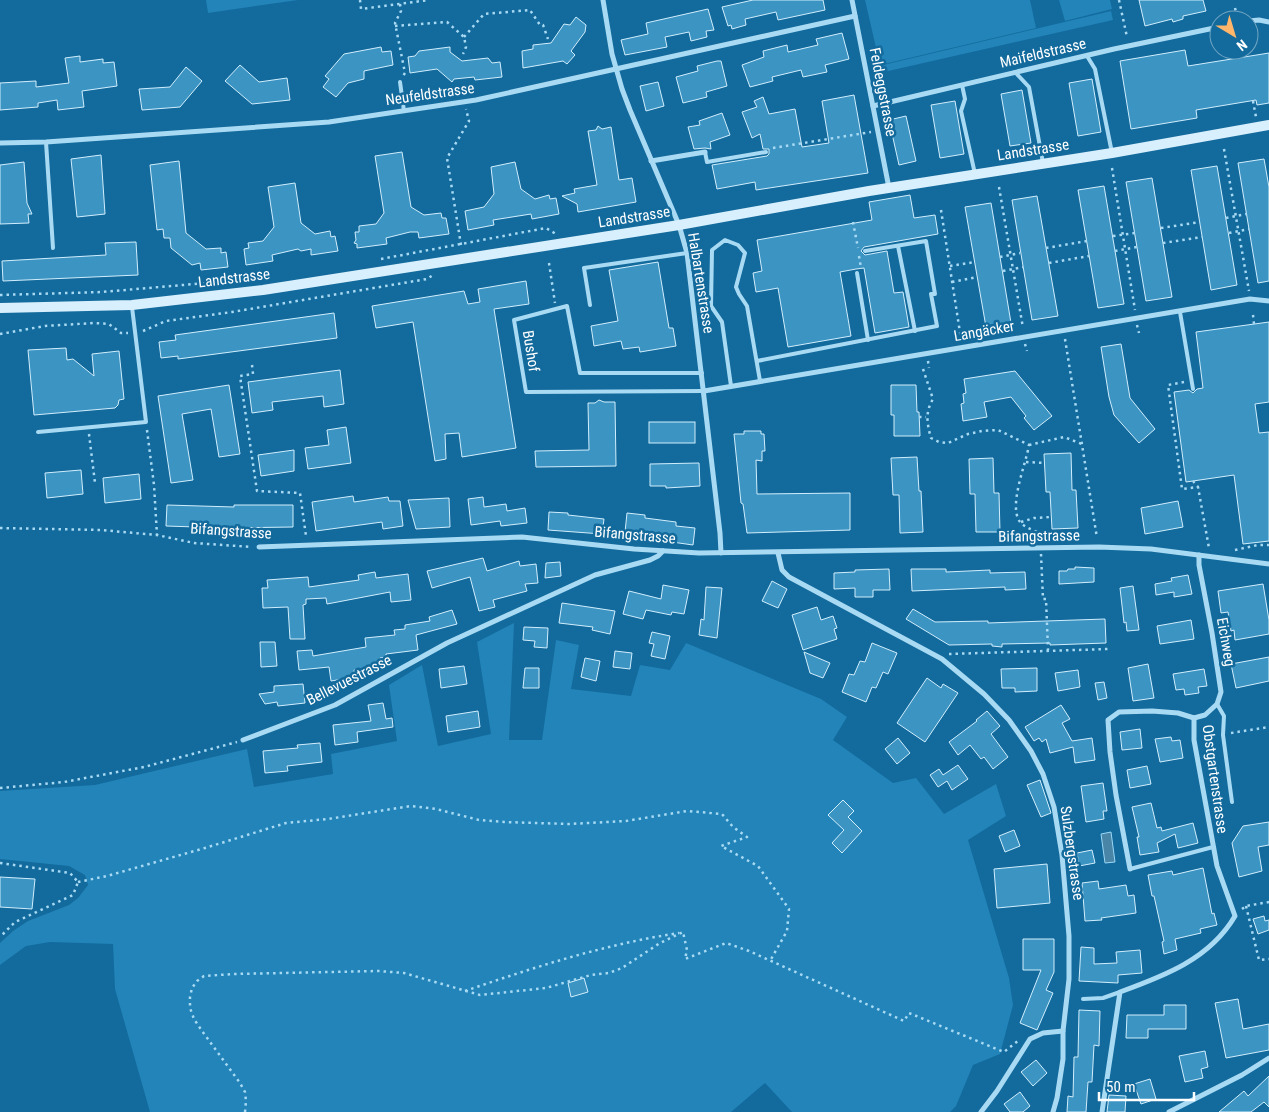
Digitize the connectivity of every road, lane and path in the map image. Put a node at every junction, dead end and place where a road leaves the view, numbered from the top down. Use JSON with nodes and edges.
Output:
{"nodes":[{"id":1,"x":360,"y":0,"type":"edge"},
{"id":2,"x":429,"y":0,"type":"edge"},
{"id":3,"x":603,"y":0,"type":"edge"},
{"id":4,"x":852,"y":0,"type":"edge"},
{"id":5,"x":1119,"y":0,"type":"edge"},
{"id":6,"x":400,"y":4,"type":"junction"},
{"id":7,"x":855,"y":16,"type":"junction"},
{"id":8,"x":396,"y":26,"type":"junction"},
{"id":9,"x":1209,"y":29,"type":"edge"},
{"id":10,"x":464,"y":37,"type":"junction"},
{"id":11,"x":548,"y":39,"type":"dead end"},
{"id":12,"x":1130,"y":46,"type":"junction"},
{"id":13,"x":464,"y":54,"type":"dead end"},
{"id":14,"x":1087,"y":56,"type":"junction"},
{"id":15,"x":616,"y":69,"type":"junction"},
{"id":16,"x":1015,"y":72,"type":"junction"},
{"id":17,"x":400,"y":82,"type":"joint"},
{"id":18,"x":962,"y":85,"type":"junction"},
{"id":19,"x":1253,"y":101,"type":"dead end"},
{"id":20,"x":464,"y":102,"type":"junction"},
{"id":21,"x":873,"y":106,"type":"junction"},
{"id":22,"x":404,"y":111,"type":"junction"},
{"id":23,"x":1256,"y":117,"type":"dead end"},
{"id":24,"x":1269,"y":126,"type":"edge"},
{"id":25,"x":877,"y":131,"type":"junction"},
{"id":26,"x":46,"y":142,"type":"junction"},
{"id":27,"x":0,"y":144,"type":"edge"},
{"id":28,"x":773,"y":148,"type":"dead end"},
{"id":29,"x":1224,"y":150,"type":"dead end"},
{"id":30,"x":705,"y":152,"type":"joint"},
{"id":31,"x":766,"y":152,"type":"dead end"},
{"id":32,"x":1112,"y":152,"type":"junction"},
{"id":33,"x":651,"y":161,"type":"junction"},
{"id":34,"x":1043,"y":163,"type":"junction"},
{"id":35,"x":1112,"y":168,"type":"dead end"},
{"id":36,"x":975,"y":174,"type":"junction"},
{"id":37,"x":999,"y":187,"type":"dead end"},
{"id":38,"x":890,"y":188,"type":"junction"},
{"id":39,"x":941,"y":210,"type":"dead end"},
{"id":40,"x":1247,"y":214,"type":"dead end"},
{"id":41,"x":1235,"y":216,"type":"junction"},
{"id":42,"x":1226,"y":218,"type":"dead end"},
{"id":43,"x":853,"y":222,"type":"dead end"},
{"id":44,"x":1200,"y":222,"type":"dead end"},
{"id":45,"x":679,"y":225,"type":"junction"},
{"id":46,"x":546,"y":228,"type":"dead end"},
{"id":47,"x":1161,"y":228,"type":"dead end"},
{"id":48,"x":1249,"y":230,"type":"dead end"},
{"id":49,"x":1238,"y":231,"type":"junction"},
{"id":50,"x":1134,"y":232,"type":"dead end"},
{"id":51,"x":1229,"y":233,"type":"dead end"},
{"id":52,"x":1124,"y":234,"type":"junction"},
{"id":53,"x":1112,"y":236,"type":"dead end"},
{"id":54,"x":1202,"y":237,"type":"dead end"},
{"id":55,"x":1087,"y":241,"type":"dead end"},
{"id":56,"x":1163,"y":243,"type":"dead end"},
{"id":57,"x":461,"y":245,"type":"junction"},
{"id":58,"x":898,"y":246,"type":"junction"},
{"id":59,"x":1137,"y":247,"type":"dead end"},
{"id":60,"x":53,"y":248,"type":"dead end"},
{"id":61,"x":1046,"y":248,"type":"dead end"},
{"id":62,"x":1125,"y":249,"type":"junction"},
{"id":63,"x":1115,"y":251,"type":"dead end"},
{"id":64,"x":865,"y":252,"type":"dead end"},
{"id":65,"x":687,"y":253,"type":"junction"},
{"id":66,"x":1020,"y":253,"type":"dead end"},
{"id":67,"x":1010,"y":255,"type":"junction"},
{"id":68,"x":1089,"y":256,"type":"dead end"},
{"id":69,"x":1000,"y":257,"type":"dead end"},
{"id":70,"x":373,"y":260,"type":"dead end"},
{"id":71,"x":974,"y":262,"type":"dead end"},
{"id":72,"x":549,"y":263,"type":"dead end"},
{"id":73,"x":1049,"y":263,"type":"dead end"},
{"id":74,"x":950,"y":266,"type":"junction"},
{"id":75,"x":1023,"y":268,"type":"dead end"},
{"id":76,"x":1013,"y":269,"type":"junction"},
{"id":77,"x":1002,"y":271,"type":"dead end"},
{"id":78,"x":859,"y":273,"type":"joint"},
{"id":79,"x":977,"y":277,"type":"dead end"},
{"id":80,"x":259,"y":278,"type":"dead end"},
{"id":81,"x":427,"y":279,"type":"dead end"},
{"id":82,"x":952,"y":282,"type":"junction"},
{"id":83,"x":0,"y":295,"type":"edge"},
{"id":84,"x":1250,"y":299,"type":"junction"},
{"id":85,"x":1269,"y":301,"type":"edge"},
{"id":86,"x":132,"y":305,"type":"junction"},
{"id":87,"x":590,"y":305,"type":"dead end"},
{"id":88,"x":0,"y":308,"type":"edge"},
{"id":89,"x":556,"y":309,"type":"junction"},
{"id":90,"x":1180,"y":312,"type":"junction"},
{"id":91,"x":1253,"y":315,"type":"dead end"},
{"id":92,"x":1136,"y":319,"type":"junction"},
{"id":93,"x":1254,"y":324,"type":"dead end"},
{"id":94,"x":146,"y":330,"type":"dead end"},
{"id":95,"x":1063,"y":330,"type":"junction"},
{"id":96,"x":915,"y":331,"type":"junction"},
{"id":97,"x":124,"y":333,"type":"dead end"},
{"id":98,"x":1138,"y":333,"type":"dead end"},
{"id":99,"x":0,"y":334,"type":"edge"},
{"id":100,"x":1024,"y":337,"type":"junction"},
{"id":101,"x":868,"y":340,"type":"junction"},
{"id":102,"x":963,"y":348,"type":"junction"},
{"id":103,"x":1026,"y":351,"type":"dead end"},
{"id":104,"x":757,"y":361,"type":"junction"},
{"id":105,"x":252,"y":365,"type":"dead end"},
{"id":106,"x":923,"y":368,"type":"dead end"},
{"id":107,"x":702,"y":373,"type":"junction"},
{"id":108,"x":760,"y":380,"type":"junction"},
{"id":109,"x":1192,"y":381,"type":"junction"},
{"id":110,"x":731,"y":386,"type":"junction"},
{"id":111,"x":1193,"y":389,"type":"dead end"},
{"id":112,"x":704,"y":391,"type":"junction"},
{"id":113,"x":920,"y":417,"type":"dead end"},
{"id":114,"x":926,"y":417,"type":"junction"},
{"id":115,"x":146,"y":422,"type":"junction"},
{"id":116,"x":88,"y":427,"type":"junction"},
{"id":117,"x":38,"y":432,"type":"dead end"},
{"id":118,"x":1082,"y":444,"type":"junction"},
{"id":119,"x":1029,"y":446,"type":"junction"},
{"id":120,"x":1026,"y":462,"type":"junction"},
{"id":121,"x":1045,"y":462,"type":"dead end"},
{"id":122,"x":1193,"y":481,"type":"dead end"},
{"id":123,"x":95,"y":484,"type":"dead end"},
{"id":124,"x":1198,"y":487,"type":"junction"},
{"id":125,"x":1051,"y":517,"type":"dead end"},
{"id":126,"x":1020,"y":522,"type":"junction"},
{"id":127,"x":0,"y":528,"type":"edge"},
{"id":128,"x":157,"y":535,"type":"junction"},
{"id":129,"x":307,"y":545,"type":"junction"},
{"id":130,"x":1269,"y":545,"type":"edge"},
{"id":131,"x":1099,"y":547,"type":"junction"},
{"id":132,"x":259,"y":548,"type":"joint"},
{"id":133,"x":1043,"y":548,"type":"junction"},
{"id":134,"x":1209,"y":548,"type":"dead end"},
{"id":135,"x":663,"y":551,"type":"junction"},
{"id":136,"x":1231,"y":551,"type":"dead end"},
{"id":137,"x":721,"y":553,"type":"junction"},
{"id":138,"x":778,"y":553,"type":"junction"},
{"id":139,"x":1200,"y":555,"type":"junction"},
{"id":140,"x":1269,"y":564,"type":"edge"},
{"id":141,"x":1108,"y":649,"type":"dead end"},
{"id":142,"x":1048,"y":651,"type":"junction"},
{"id":143,"x":942,"y":659,"type":"junction"},
{"id":144,"x":1217,"y":704,"type":"junction"},
{"id":145,"x":1194,"y":718,"type":"junction"},
{"id":146,"x":1269,"y":727,"type":"edge"},
{"id":147,"x":1223,"y":735,"type":"junction"},
{"id":148,"x":243,"y":740,"type":"joint"},
{"id":149,"x":0,"y":788,"type":"edge"},
{"id":150,"x":1232,"y":802,"type":"dead end"},
{"id":151,"x":1213,"y":847,"type":"junction"},
{"id":152,"x":0,"y":863,"type":"edge"},
{"id":153,"x":1130,"y":869,"type":"joint"},
{"id":154,"x":78,"y":882,"type":"junction"},
{"id":155,"x":1269,"y":902,"type":"edge"},
{"id":156,"x":1246,"y":906,"type":"junction"},
{"id":157,"x":1235,"y":916,"type":"junction"},
{"id":158,"x":683,"y":932,"type":"junction"},
{"id":159,"x":0,"y":937,"type":"edge"},
{"id":160,"x":1269,"y":959,"type":"edge"},
{"id":161,"x":770,"y":961,"type":"junction"},
{"id":162,"x":465,"y":991,"type":"junction"},
{"id":163,"x":1120,"y":992,"type":"junction"},
{"id":164,"x":1083,"y":999,"type":"dead end"},
{"id":165,"x":1063,"y":1031,"type":"junction"},
{"id":166,"x":1030,"y":1039,"type":"junction"},
{"id":167,"x":1269,"y":1058,"type":"edge"},
{"id":168,"x":245,"y":1112,"type":"edge"},
{"id":169,"x":981,"y":1112,"type":"edge"},
{"id":170,"x":1053,"y":1112,"type":"edge"},
{"id":171,"x":1102,"y":1112,"type":"edge"},
{"id":172,"x":1168,"y":1112,"type":"edge"}],
"edges":[{"from":1,"to":6,"type":"path"},
{"from":2,"to":6,"type":"path"},
{"from":3,"to":15,"type":"street","name":"Halbartenstrasse"},
{"from":4,"to":7,"type":"street","name":"Feldeggstrasse"},
{"from":5,"to":12,"type":"path"},
{"from":6,"to":8,"type":"path"},
{"from":7,"to":15,"type":"street","name":"Neufeldstrasse"},
{"from":7,"to":21,"type":"street","name":"Feldeggstrasse"},
{"from":8,"to":10,"type":"path"},
{"from":8,"to":17,"type":"path"},
{"from":9,"to":12,"type":"street","name":"Maifeldstrasse"},
{"from":10,"to":11,"type":"path"},
{"from":10,"to":13,"type":"path"},
{"from":12,"to":14,"type":"street","name":"Maifeldstrasse"},
{"from":14,"to":16,"type":"street","name":"Maifeldstrasse"},
{"from":14,"to":32,"type":"lane"},
{"from":15,"to":20,"type":"street","name":"Neufeldstrasse"},
{"from":15,"to":33,"type":"street","name":"Halbartenstrasse"},
{"from":16,"to":18,"type":"street","name":"Maifeldstrasse"},
{"from":16,"to":34,"type":"lane"},
{"from":17,"to":22,"type":"lane"},
{"from":18,"to":21,"type":"street","name":"Maifeldstrasse"},
{"from":18,"to":36,"type":"lane"},
{"from":19,"to":23,"type":"path"},
{"from":20,"to":22,"type":"street","name":"Neufeldstrasse"},
{"from":20,"to":57,"type":"path"},
{"from":21,"to":25,"type":"street","name":"Feldeggstrasse"},
{"from":22,"to":26,"type":"street","name":"Neufeldstrasse"},
{"from":24,"to":32,"type":"main road","name":"Landstrasse"},
{"from":25,"to":28,"type":"path"},
{"from":25,"to":38,"type":"street","name":"Feldeggstrasse"},
{"from":26,"to":27,"type":"street","name":"Neufeldstrasse"},
{"from":26,"to":60,"type":"lane"},
{"from":29,"to":41,"type":"path"},
{"from":30,"to":31,"type":"lane"},
{"from":30,"to":33,"type":"street"},
{"from":32,"to":34,"type":"main road","name":"Landstrasse"},
{"from":33,"to":45,"type":"street","name":"Halbartenstrasse"},
{"from":34,"to":36,"type":"main road","name":"Landstrasse"},
{"from":35,"to":52,"type":"path"},
{"from":36,"to":38,"type":"main road","name":"Landstrasse"},
{"from":37,"to":67,"type":"path"},
{"from":38,"to":45,"type":"main road","name":"Landstrasse"},
{"from":39,"to":74,"type":"path"},
{"from":40,"to":41,"type":"path"},
{"from":41,"to":42,"type":"path"},
{"from":41,"to":49,"type":"path"},
{"from":43,"to":78,"type":"path"},
{"from":44,"to":47,"type":"path"},
{"from":45,"to":65,"type":"street","name":"Halbartenstrasse"},
{"from":45,"to":86,"type":"main road","name":"Landstrasse"},
{"from":46,"to":57,"type":"path"},
{"from":48,"to":49,"type":"path"},
{"from":49,"to":51,"type":"path"},
{"from":49,"to":84,"type":"path"},
{"from":50,"to":52,"type":"path"},
{"from":52,"to":53,"type":"path"},
{"from":52,"to":62,"type":"path"},
{"from":54,"to":56,"type":"path"},
{"from":55,"to":61,"type":"path"},
{"from":57,"to":70,"type":"path"},
{"from":58,"to":64,"type":"lane"},
{"from":58,"to":96,"type":"lane"},
{"from":58,"to":96,"type":"lane"},
{"from":59,"to":62,"type":"path"},
{"from":62,"to":63,"type":"path"},
{"from":62,"to":92,"type":"path"},
{"from":65,"to":87,"type":"lane"},
{"from":65,"to":107,"type":"street","name":"Halbartenstrasse"},
{"from":66,"to":67,"type":"path"},
{"from":67,"to":69,"type":"path"},
{"from":67,"to":76,"type":"path"},
{"from":68,"to":73,"type":"path"},
{"from":71,"to":74,"type":"path"},
{"from":72,"to":89,"type":"path"},
{"from":74,"to":82,"type":"path"},
{"from":75,"to":76,"type":"path"},
{"from":76,"to":77,"type":"path"},
{"from":76,"to":100,"type":"path"},
{"from":78,"to":101,"type":"lane"},
{"from":79,"to":82,"type":"path"},
{"from":80,"to":83,"type":"path"},
{"from":81,"to":94,"type":"path"},
{"from":82,"to":102,"type":"path"},
{"from":84,"to":85,"type":"street","name":"Langäcker"},
{"from":84,"to":90,"type":"street","name":"Langäcker"},
{"from":86,"to":88,"type":"main road","name":"Landstrasse"},
{"from":86,"to":115,"type":"lane"},
{"from":89,"to":107,"type":"lane"},
{"from":89,"to":112,"type":"lane","name":"Bushof"},
{"from":90,"to":92,"type":"street","name":"Langäcker"},
{"from":90,"to":109,"type":"lane"},
{"from":91,"to":93,"type":"path"},
{"from":92,"to":95,"type":"street","name":"Langäcker"},
{"from":92,"to":98,"type":"path"},
{"from":95,"to":100,"type":"street","name":"Langäcker"},
{"from":95,"to":118,"type":"path"},
{"from":96,"to":101,"type":"lane"},
{"from":97,"to":99,"type":"path"},
{"from":100,"to":102,"type":"street","name":"Langäcker"},
{"from":100,"to":103,"type":"path"},
{"from":101,"to":104,"type":"lane"},
{"from":102,"to":108,"type":"street","name":"Langäcker"},
{"from":104,"to":108,"type":"lane"},
{"from":104,"to":110,"type":"lane"},
{"from":105,"to":129,"type":"path"},
{"from":106,"to":114,"type":"path"},
{"from":107,"to":112,"type":"street","name":"Halbartenstrasse"},
{"from":108,"to":110,"type":"street","name":"Langäcker"},
{"from":109,"to":111,"type":"lane"},
{"from":109,"to":124,"type":"path"},
{"from":110,"to":112,"type":"street","name":"Langäcker"},
{"from":112,"to":137,"type":"street","name":"Halbartenstrasse"},
{"from":113,"to":114,"type":"path"},
{"from":114,"to":119,"type":"path"},
{"from":115,"to":116,"type":"lane"},
{"from":115,"to":128,"type":"path"},
{"from":116,"to":117,"type":"lane"},
{"from":116,"to":123,"type":"path"},
{"from":118,"to":119,"type":"path"},
{"from":118,"to":131,"type":"path"},
{"from":119,"to":120,"type":"path"},
{"from":120,"to":121,"type":"path"},
{"from":120,"to":126,"type":"path"},
{"from":122,"to":124,"type":"path"},
{"from":124,"to":134,"type":"path"},
{"from":125,"to":126,"type":"path"},
{"from":126,"to":133,"type":"path"},
{"from":127,"to":128,"type":"path","name":"Bifangstrasse"},
{"from":128,"to":132,"type":"path","name":"Bifangstrasse"},
{"from":129,"to":132,"type":"street","name":"Bifangstrasse"},
{"from":129,"to":135,"type":"street","name":"Bifangstrasse"},
{"from":130,"to":136,"type":"path"},
{"from":131,"to":133,"type":"street","name":"Bifangstrasse"},
{"from":131,"to":139,"type":"street","name":"Bifangstrasse"},
{"from":133,"to":138,"type":"street","name":"Bifangstrasse"},
{"from":133,"to":142,"type":"path"},
{"from":135,"to":137,"type":"street","name":"Bifangstrasse"},
{"from":135,"to":148,"type":"street","name":"Bellevuestrasse"},
{"from":137,"to":138,"type":"street","name":"Bifangstrasse"},
{"from":138,"to":143,"type":"street","name":"Sulzbergstrasse"},
{"from":139,"to":140,"type":"street","name":"Bifangstrasse"},
{"from":139,"to":144,"type":"street","name":"Eichweg"},
{"from":141,"to":142,"type":"path"},
{"from":142,"to":143,"type":"path"},
{"from":143,"to":165,"type":"street","name":"Sulzbergstrasse"},
{"from":144,"to":145,"type":"street"},
{"from":144,"to":147,"type":"lane"},
{"from":145,"to":151,"type":"street","name":"Obstgartenstrasse"},
{"from":145,"to":153,"type":"street","name":"Obstgartenstrasse"},
{"from":146,"to":147,"type":"path"},
{"from":147,"to":150,"type":"lane"},
{"from":148,"to":149,"type":"path"},
{"from":151,"to":153,"type":"lane","name":"Obstgartenstrasse"},
{"from":151,"to":157,"type":"street"},
{"from":152,"to":154,"type":"path"},
{"from":154,"to":159,"type":"path"},
{"from":154,"to":161,"type":"path"},
{"from":155,"to":156,"type":"path"},
{"from":156,"to":157,"type":"path"},
{"from":156,"to":160,"type":"path"},
{"from":157,"to":163,"type":"street"},
{"from":158,"to":161,"type":"path"},
{"from":158,"to":162,"type":"path"},
{"from":158,"to":162,"type":"path"},
{"from":161,"to":166,"type":"path"},
{"from":162,"to":168,"type":"path"},
{"from":163,"to":164,"type":"lane"},
{"from":163,"to":171,"type":"street"},
{"from":165,"to":166,"type":"street"},
{"from":165,"to":170,"type":"street","name":"Sulzbergstrasse"},
{"from":166,"to":169,"type":"street"},
{"from":167,"to":172,"type":"street"}]}
